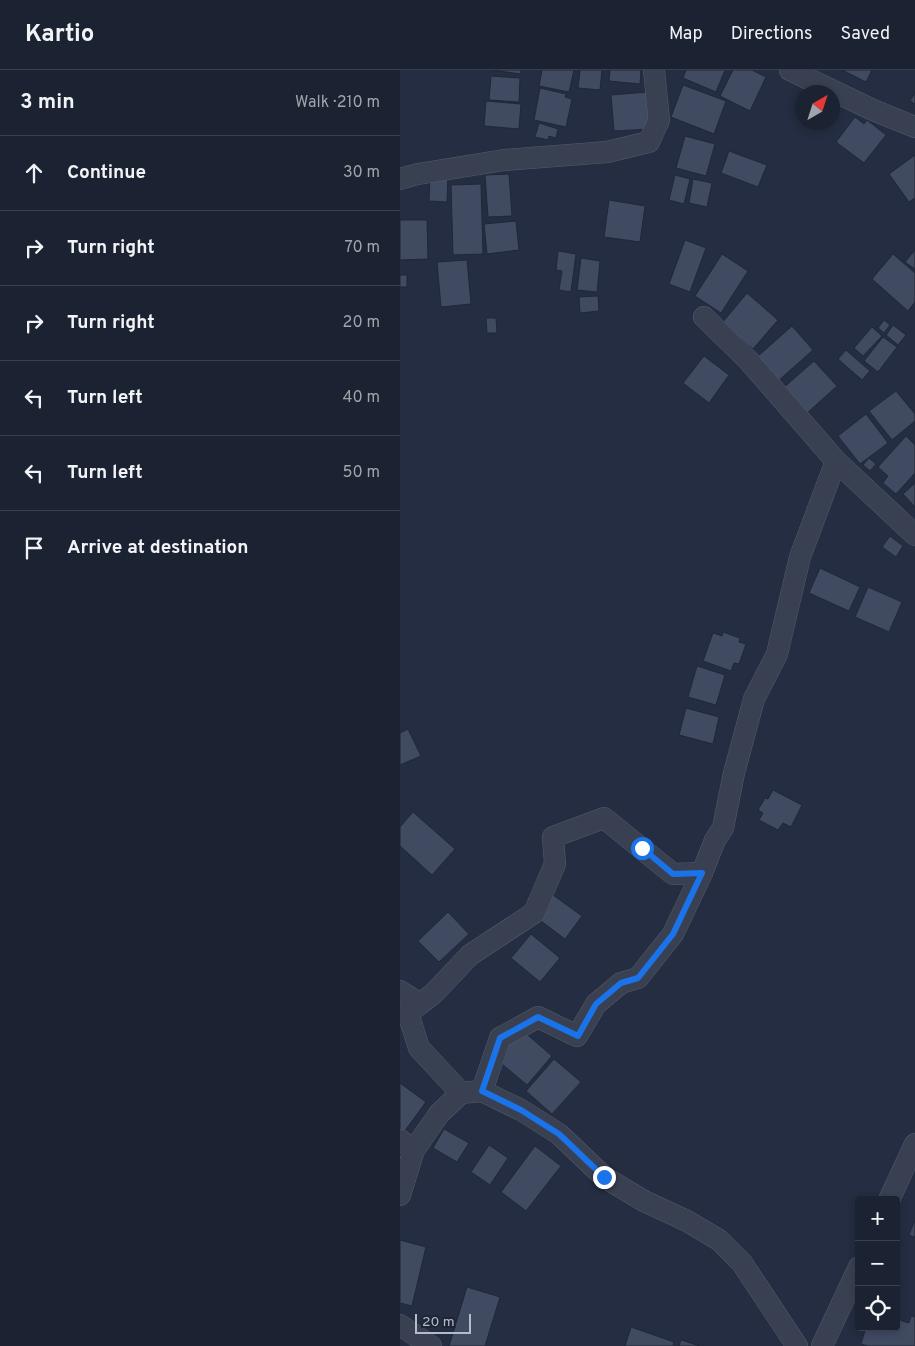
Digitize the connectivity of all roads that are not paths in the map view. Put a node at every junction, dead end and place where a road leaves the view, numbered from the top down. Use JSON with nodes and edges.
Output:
{"nodes":[{"id":1,"x":654,"y":70,"type":"edge"},
{"id":2,"x":790,"y":70,"type":"edge"},
{"id":3,"x":915,"y":127,"type":"edge"},
{"id":4,"x":400,"y":179,"type":"edge"},
{"id":5,"x":704,"y":318,"type":"dead end"},
{"id":6,"x":836,"y":461,"type":"junction"},
{"id":7,"x":915,"y":535,"type":"edge"},
{"id":8,"x":702,"y":873,"type":"junction"},
{"id":9,"x":400,"y":991,"type":"edge"},
{"id":10,"x":420,"y":1004,"type":"junction"},
{"id":11,"x":472,"y":1092,"type":"junction"},
{"id":12,"x":915,"y":1144,"type":"edge"},
{"id":13,"x":407,"y":1145,"type":"edge"},
{"id":14,"x":400,"y":1195,"type":"edge"},
{"id":15,"x":891,"y":1196,"type":"edge"},
{"id":16,"x":855,"y":1276,"type":"edge"},
{"id":17,"x":400,"y":1326,"type":"edge"},
{"id":18,"x":431,"y":1346,"type":"edge"},
{"id":19,"x":797,"y":1346,"type":"edge"},
{"id":20,"x":822,"y":1346,"type":"edge"}],
"edges":[{"from":1,"to":4,"type":"street"},
{"from":2,"to":3,"type":"street"},
{"from":5,"to":6,"type":"street"},
{"from":6,"to":7,"type":"street"},
{"from":6,"to":8,"type":"street"},
{"from":8,"to":10,"type":"street"},
{"from":8,"to":11,"type":"street"},
{"from":9,"to":10,"type":"street"},
{"from":10,"to":11,"type":"street"},
{"from":11,"to":13,"type":"street"},
{"from":11,"to":19,"type":"street"},
{"from":12,"to":15,"type":"street"},
{"from":13,"to":14,"type":"street"},
{"from":16,"to":20,"type":"street"},
{"from":17,"to":18,"type":"street"}]}
